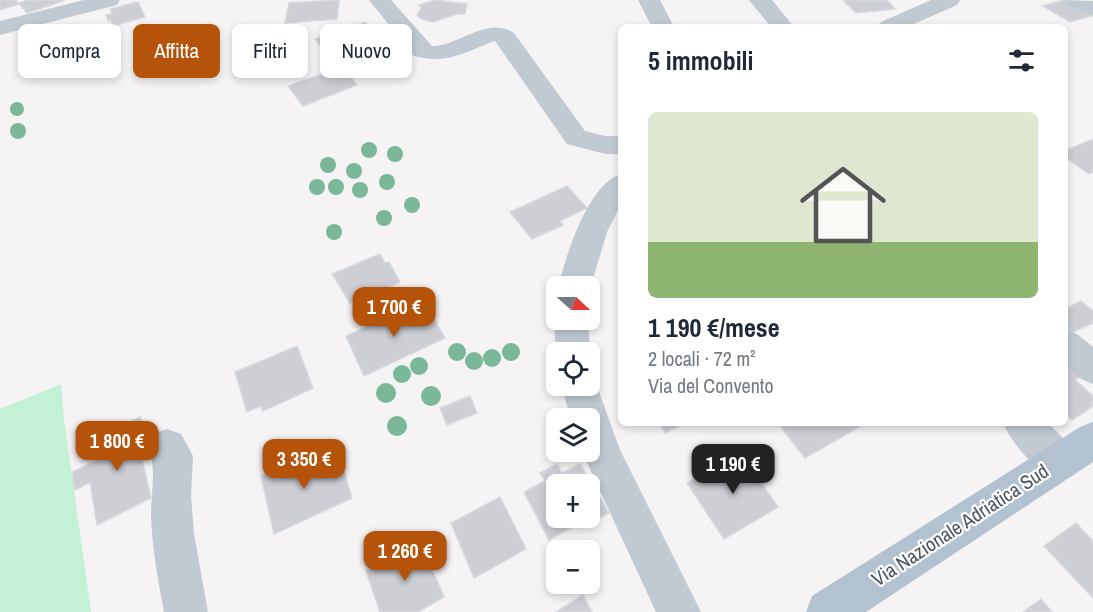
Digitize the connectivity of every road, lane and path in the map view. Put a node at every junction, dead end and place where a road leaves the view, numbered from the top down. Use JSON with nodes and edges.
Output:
{"nodes":[{"id":1,"x":109,"y":0,"type":"edge"},
{"id":2,"x":380,"y":0,"type":"edge"},
{"id":3,"x":649,"y":0,"type":"edge"},
{"id":4,"x":760,"y":0,"type":"edge"},
{"id":5,"x":949,"y":0,"type":"edge"},
{"id":6,"x":1075,"y":0,"type":"edge"},
{"id":7,"x":1093,"y":9,"type":"edge"},
{"id":8,"x":661,"y":24,"type":"edge"},
{"id":9,"x":780,"y":24,"type":"edge"},
{"id":10,"x":896,"y":24,"type":"edge"},
{"id":11,"x":0,"y":28,"type":"edge"},
{"id":12,"x":618,"y":145,"type":"edge"},
{"id":13,"x":618,"y":188,"type":"edge"},
{"id":14,"x":577,"y":276,"type":"edge"},
{"id":15,"x":1068,"y":347,"type":"edge"},
{"id":16,"x":1093,"y":368,"type":"edge"},
{"id":17,"x":1025,"y":426,"type":"edge"},
{"id":18,"x":1093,"y":440,"type":"edge"},
{"id":19,"x":168,"y":447,"type":"dead end"},
{"id":20,"x":600,"y":448,"type":"edge"},
{"id":21,"x":1060,"y":462,"type":"junction"},
{"id":22,"x":186,"y":612,"type":"edge"},
{"id":23,"x":679,"y":612,"type":"edge"},
{"id":24,"x":828,"y":612,"type":"edge"}],
"edges":[{"from":1,"to":11,"type":"street"},
{"from":2,"to":12,"type":"street"},
{"from":3,"to":8,"type":"street"},
{"from":4,"to":9,"type":"street"},
{"from":5,"to":10,"type":"street"},
{"from":6,"to":7,"type":"street"},
{"from":13,"to":14,"type":"street"},
{"from":15,"to":16,"type":"street"},
{"from":17,"to":21,"type":"street"},
{"from":18,"to":21,"type":"main road","name":"Via Nazionale Adriatica Sud"},
{"from":19,"to":22,"type":"street"},
{"from":20,"to":23,"type":"street"},
{"from":21,"to":24,"type":"main road","name":"Via Nazionale Adriatica Sud"}]}
